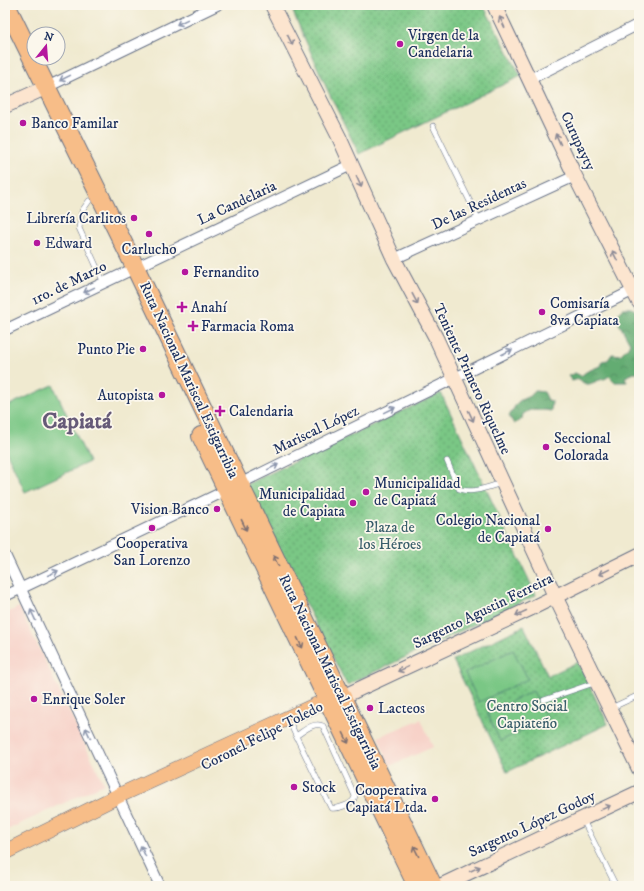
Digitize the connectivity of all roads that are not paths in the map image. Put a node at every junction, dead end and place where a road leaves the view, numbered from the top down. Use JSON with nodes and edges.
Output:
{"nodes":[{"id":1,"x":6,"y":5,"type":"edge"},
{"id":2,"x":217,"y":5,"type":"edge"},
{"id":3,"x":272,"y":5,"type":"edge"},
{"id":4,"x":494,"y":5,"type":"edge"},
{"id":5,"x":639,"y":24,"type":"edge"},
{"id":6,"x":5,"y":29,"type":"edge"},
{"id":7,"x":530,"y":79,"type":"junction"},
{"id":8,"x":42,"y":89,"type":"junction"},
{"id":9,"x":5,"y":106,"type":"edge"},
{"id":10,"x":433,"y":126,"type":"dead end"},
{"id":11,"x":351,"y":165,"type":"junction"},
{"id":12,"x":575,"y":176,"type":"junction"},
{"id":13,"x":90,"y":201,"type":"junction"},
{"id":14,"x":480,"y":220,"type":"junction"},
{"id":15,"x":394,"y":260,"type":"junction"},
{"id":16,"x":130,"y":270,"type":"junction"},
{"id":17,"x":104,"y":283,"type":"junction"},
{"id":18,"x":637,"y":294,"type":"edge"},
{"id":19,"x":5,"y":330,"type":"edge"},
{"id":20,"x":454,"y":378,"type":"junction"},
{"id":21,"x":447,"y":461,"type":"dead end"},
{"id":22,"x":503,"y":483,"type":"junction"},
{"id":23,"x":233,"y":487,"type":"junction"},
{"id":24,"x":5,"y":555,"type":"edge"},
{"id":25,"x":639,"y":555,"type":"edge"},
{"id":26,"x":20,"y":588,"type":"junction"},
{"id":27,"x":5,"y":596,"type":"edge"},
{"id":28,"x":555,"y":596,"type":"junction"},
{"id":29,"x":598,"y":682,"type":"junction"},
{"id":30,"x":639,"y":695,"type":"edge"},
{"id":31,"x":336,"y":700,"type":"junction"},
{"id":32,"x":544,"y":700,"type":"dead end"},
{"id":33,"x":610,"y":708,"type":"junction"},
{"id":34,"x":293,"y":731,"type":"junction"},
{"id":35,"x":639,"y":769,"type":"edge"},
{"id":36,"x":363,"y":792,"type":"junction"},
{"id":37,"x":639,"y":792,"type":"edge"},
{"id":38,"x":120,"y":801,"type":"junction"},
{"id":39,"x":582,"y":819,"type":"junction"},
{"id":40,"x":5,"y":852,"type":"edge"},
{"id":41,"x":5,"y":861,"type":"edge"},
{"id":42,"x":160,"y":886,"type":"edge"},
{"id":43,"x":418,"y":886,"type":"edge"},
{"id":44,"x":433,"y":886,"type":"edge"},
{"id":45,"x":440,"y":886,"type":"edge"},
{"id":46,"x":616,"y":886,"type":"edge"}],
"edges":[{"from":1,"to":8,"type":"highway","name":"Ruta Nacional Mariscal Estigarribia"},
{"from":2,"to":8,"type":"street","one_way":true},
{"from":3,"to":11,"type":"street","name":"Teniente Primero Riquelme","one_way":true},
{"from":7,"to":4,"type":"street","name":"Curupayty","one_way":true},
{"from":5,"to":7,"type":"street"},
{"from":6,"to":8,"type":"highway","name":"Ruta Nacional Mariscal Estigarribia"},
{"from":12,"to":7,"type":"street","name":"Curupayty","one_way":true},
{"from":8,"to":9,"type":"street"},
{"from":8,"to":13,"type":"highway","name":"Ruta Nacional Mariscal Estigarribia"},
{"from":8,"to":16,"type":"highway","name":"Ruta Nacional Mariscal Estigarribia"},
{"from":10,"to":14,"type":"lane"},
{"from":11,"to":15,"type":"street","name":"Teniente Primero Riquelme","one_way":true},
{"from":11,"to":16,"type":"street","name":"La Candelaria"},
{"from":12,"to":14,"type":"street","name":"De las Residentas"},
{"from":18,"to":12,"type":"street","name":"Curupayty","one_way":true},
{"from":13,"to":16,"type":"highway","name":"Ruta Nacional Mariscal Estigarribia"},
{"from":13,"to":17,"type":"lane"},
{"from":14,"to":15,"type":"street","name":"De las Residentas"},
{"from":15,"to":20,"type":"street","name":"Teniente Primero Riquelme","one_way":true},
{"from":16,"to":17,"type":"street","name":"1ro. de Marzo"},
{"from":16,"to":23,"type":"highway","name":"Ruta Nacional Mariscal Estigarribia"},
{"from":17,"to":19,"type":"street","name":"1ro. de Marzo","one_way":true},
{"from":20,"to":18,"type":"street","name":"Mariscal López","one_way":true},
{"from":20,"to":22,"type":"street","name":"Teniente Primero Riquelme","one_way":true},
{"from":23,"to":20,"type":"street","name":"Mariscal López","one_way":true},
{"from":21,"to":22,"type":"lane"},
{"from":22,"to":28,"type":"street","name":"Teniente Primero Riquelme"},
{"from":26,"to":23,"type":"street","name":"Mariscal López","one_way":true},
{"from":23,"to":31,"type":"highway","name":"Ruta Nacional Mariscal Estigarribia"},
{"from":24,"to":26,"type":"street"},
{"from":25,"to":28,"type":"street","name":"Sargento Agustin Ferreira","one_way":true},
{"from":26,"to":27,"type":"street","name":"Mariscal López"},
{"from":38,"to":26,"type":"street","one_way":true},
{"from":28,"to":29,"type":"street","name":"Teniente Primero Riquelme"},
{"from":28,"to":31,"type":"street","name":"Sargento Agustin Ferreira","one_way":true},
{"from":29,"to":32,"type":"lane"},
{"from":29,"to":33,"type":"street","name":"Teniente Primero Riquelme"},
{"from":30,"to":33,"type":"lane"},
{"from":31,"to":34,"type":"main road","name":"Coronel Felipe Toledo"},
{"from":31,"to":36,"type":"highway","name":"Ruta Nacional Mariscal Estigarribia","one_way":true},
{"from":31,"to":38,"type":"main road","name":"Coronel Felipe Toledo"},
{"from":44,"to":31,"type":"highway","name":"Ruta Nacional Mariscal Estigarribia","one_way":true},
{"from":33,"to":35,"type":"street","name":"Teniente Primero Riquelme"},
{"from":34,"to":36,"type":"lane"},
{"from":34,"to":36,"type":"lane"},
{"from":34,"to":38,"type":"main road","name":"Coronel Felipe Toledo"},
{"from":36,"to":43,"type":"highway","name":"Ruta Nacional Mariscal Estigarribia"},
{"from":39,"to":37,"type":"street","name":"Sargento López Godoy","one_way":true},
{"from":38,"to":40,"type":"main road","name":"Coronel Felipe Toledo"},
{"from":38,"to":41,"type":"main road","name":"Coronel Felipe Toledo"},
{"from":42,"to":38,"type":"street","one_way":true},
{"from":45,"to":39,"type":"street","name":"Sargento López Godoy","one_way":true},
{"from":39,"to":46,"type":"lane"}]}
